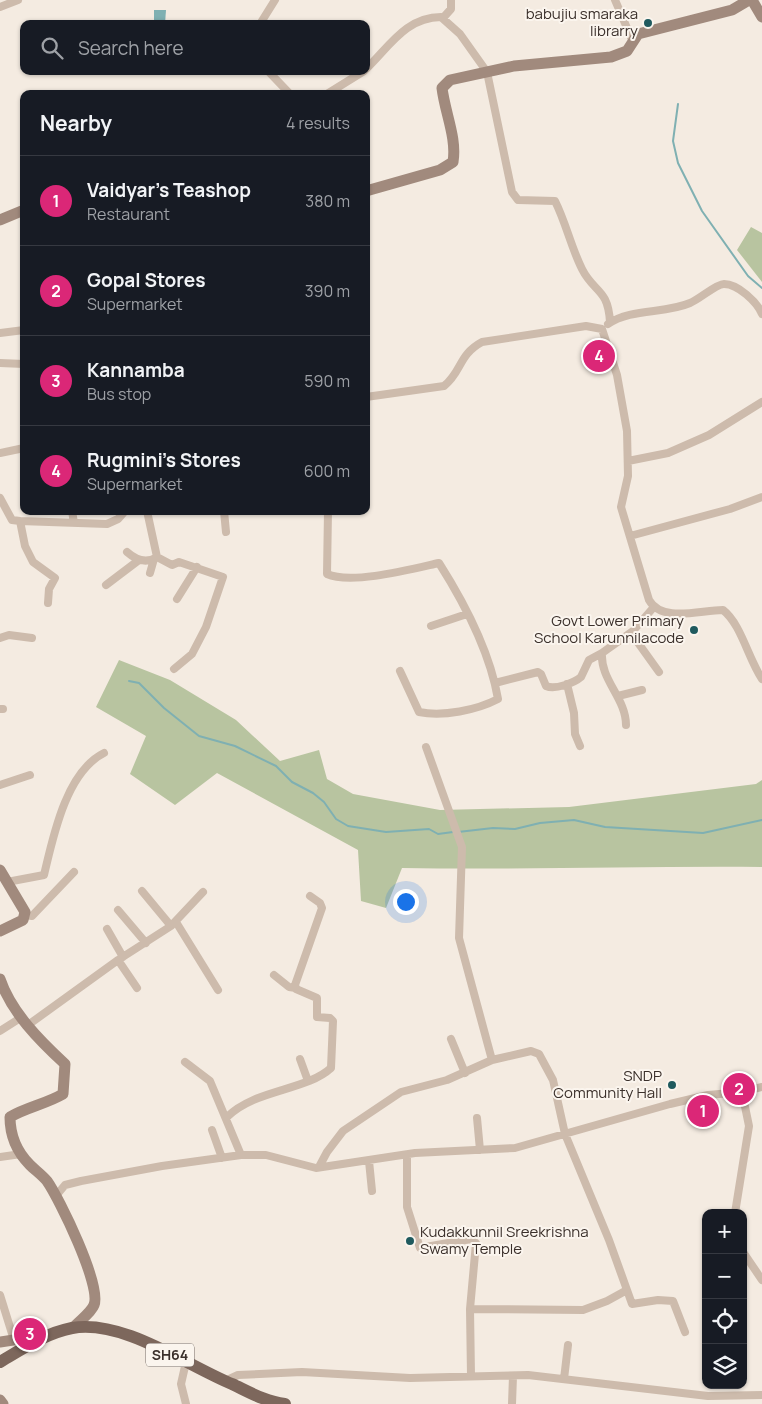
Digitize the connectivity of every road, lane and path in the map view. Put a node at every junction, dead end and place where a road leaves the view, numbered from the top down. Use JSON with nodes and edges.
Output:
{"nodes":[{"id":1,"x":18,"y":0,"type":"edge"},
{"id":2,"x":275,"y":0,"type":"edge"},
{"id":3,"x":451,"y":0,"type":"edge"},
{"id":4,"x":615,"y":0,"type":"edge"},
{"id":5,"x":750,"y":0,"type":"edge"},
{"id":6,"x":0,"y":7,"type":"edge"},
{"id":7,"x":762,"y":17,"type":"edge"},
{"id":8,"x":443,"y":18,"type":"junction"},
{"id":9,"x":262,"y":20,"type":"edge"},
{"id":10,"x":633,"y":42,"type":"junction"},
{"id":11,"x":370,"y":65,"type":"edge"},
{"id":12,"x":487,"y":72,"type":"junction"},
{"id":13,"x":272,"y":75,"type":"edge"},
{"id":14,"x":357,"y":75,"type":"edge"},
{"id":15,"x":286,"y":90,"type":"edge"},
{"id":16,"x":333,"y":90,"type":"edge"},
{"id":17,"x":370,"y":190,"type":"edge"},
{"id":18,"x":20,"y":212,"type":"edge"},
{"id":19,"x":0,"y":220,"type":"edge"},
{"id":20,"x":762,"y":314,"type":"edge"},
{"id":21,"x":610,"y":322,"type":"junction"},
{"id":22,"x":602,"y":328,"type":"junction"},
{"id":23,"x":20,"y":330,"type":"edge"},
{"id":24,"x":0,"y":333,"type":"edge"},
{"id":25,"x":0,"y":363,"type":"edge"},
{"id":26,"x":20,"y":364,"type":"edge"},
{"id":27,"x":370,"y":396,"type":"edge"},
{"id":28,"x":762,"y":402,"type":"edge"},
{"id":29,"x":20,"y":449,"type":"edge"},
{"id":30,"x":0,"y":453,"type":"edge"},
{"id":31,"x":628,"y":461,"type":"junction"},
{"id":32,"x":762,"y":497,"type":"edge"},
{"id":33,"x":0,"y":498,"type":"edge"},
{"id":34,"x":73,"y":515,"type":"edge"},
{"id":35,"x":121,"y":515,"type":"edge"},
{"id":36,"x":148,"y":515,"type":"edge"},
{"id":37,"x":224,"y":515,"type":"edge"},
{"id":38,"x":328,"y":515,"type":"edge"},
{"id":39,"x":20,"y":521,"type":"junction"},
{"id":40,"x":74,"y":523,"type":"junction"},
{"id":41,"x":226,"y":532,"type":"dead end"},
{"id":42,"x":630,"y":536,"type":"junction"},
{"id":43,"x":127,"y":552,"type":"dead end"},
{"id":44,"x":156,"y":558,"type":"junction"},
{"id":45,"x":139,"y":560,"type":"junction"},
{"id":46,"x":197,"y":567,"type":"junction"},
{"id":47,"x":150,"y":573,"type":"dead end"},
{"id":48,"x":106,"y":585,"type":"dead end"},
{"id":49,"x":177,"y":598,"type":"dead end"},
{"id":50,"x":48,"y":603,"type":"dead end"},
{"id":51,"x":653,"y":608,"type":"junction"},
{"id":52,"x":468,"y":614,"type":"junction"},
{"id":53,"x":431,"y":626,"type":"dead end"},
{"id":54,"x":631,"y":633,"type":"junction"},
{"id":55,"x":0,"y":638,"type":"edge"},
{"id":56,"x":32,"y":638,"type":"dead end"},
{"id":57,"x":602,"y":653,"type":"junction"},
{"id":58,"x":174,"y":669,"type":"dead end"},
{"id":59,"x":400,"y":671,"type":"dead end"},
{"id":60,"x":659,"y":672,"type":"dead end"},
{"id":61,"x":762,"y":679,"type":"edge"},
{"id":62,"x":495,"y":683,"type":"junction"},
{"id":63,"x":566,"y":684,"type":"junction"},
{"id":64,"x":642,"y":690,"type":"dead end"},
{"id":65,"x":618,"y":696,"type":"junction"},
{"id":66,"x":626,"y":725,"type":"dead end"},
{"id":67,"x":426,"y":746,"type":"dead end"},
{"id":68,"x":580,"y":746,"type":"dead end"},
{"id":69,"x":104,"y":753,"type":"dead end"},
{"id":70,"x":30,"y":775,"type":"dead end"},
{"id":71,"x":0,"y":785,"type":"edge"},
{"id":72,"x":0,"y":870,"type":"edge"},
{"id":73,"x":74,"y":872,"type":"dead end"},
{"id":74,"x":7,"y":882,"type":"junction"},
{"id":75,"x":142,"y":892,"type":"dead end"},
{"id":76,"x":203,"y":892,"type":"dead end"},
{"id":77,"x":310,"y":896,"type":"dead end"},
{"id":78,"x":118,"y":910,"type":"dead end"},
{"id":79,"x":25,"y":915,"type":"junction"},
{"id":80,"x":174,"y":924,"type":"junction"},
{"id":81,"x":107,"y":929,"type":"dead end"},
{"id":82,"x":0,"y":931,"type":"edge"},
{"id":83,"x":146,"y":943,"type":"junction"},
{"id":84,"x":120,"y":959,"type":"junction"},
{"id":85,"x":274,"y":975,"type":"dead end"},
{"id":86,"x":1,"y":983,"type":"edge"},
{"id":87,"x":137,"y":988,"type":"dead end"},
{"id":88,"x":296,"y":988,"type":"junction"},
{"id":89,"x":218,"y":990,"type":"dead end"},
{"id":90,"x":25,"y":1021,"type":"junction"},
{"id":91,"x":0,"y":1031,"type":"edge"},
{"id":92,"x":450,"y":1039,"type":"dead end"},
{"id":93,"x":300,"y":1059,"type":"dead end"},
{"id":94,"x":492,"y":1060,"type":"junction"},
{"id":95,"x":185,"y":1062,"type":"dead end"},
{"id":96,"x":465,"y":1072,"type":"junction"},
{"id":97,"x":308,"y":1081,"type":"junction"},
{"id":98,"x":762,"y":1086,"type":"edge"},
{"id":99,"x":742,"y":1092,"type":"junction"},
{"id":100,"x":227,"y":1117,"type":"junction"},
{"id":101,"x":477,"y":1118,"type":"dead end"},
{"id":102,"x":212,"y":1130,"type":"dead end"},
{"id":103,"x":565,"y":1134,"type":"junction"},
{"id":104,"x":480,"y":1150,"type":"junction"},
{"id":105,"x":21,"y":1154,"type":"junction"},
{"id":106,"x":242,"y":1155,"type":"junction"},
{"id":107,"x":408,"y":1156,"type":"junction"},
{"id":108,"x":0,"y":1158,"type":"edge"},
{"id":109,"x":222,"y":1158,"type":"junction"},
{"id":110,"x":369,"y":1161,"type":"junction"},
{"id":111,"x":319,"y":1167,"type":"junction"},
{"id":112,"x":372,"y":1191,"type":"dead end"},
{"id":113,"x":55,"y":1197,"type":"junction"},
{"id":114,"x":736,"y":1209,"type":"edge"},
{"id":115,"x":744,"y":1254,"type":"edge"},
{"id":116,"x":762,"y":1280,"type":"edge"},
{"id":117,"x":626,"y":1290,"type":"junction"},
{"id":118,"x":0,"y":1295,"type":"edge"},
{"id":119,"x":470,"y":1309,"type":"junction"},
{"id":120,"x":73,"y":1328,"type":"junction"},
{"id":121,"x":685,"y":1332,"type":"dead end"},
{"id":122,"x":50,"y":1334,"type":"junction"},
{"id":123,"x":14,"y":1340,"type":"junction"},
{"id":124,"x":0,"y":1342,"type":"edge"},
{"id":125,"x":568,"y":1345,"type":"dead end"},
{"id":126,"x":0,"y":1362,"type":"edge"},
{"id":127,"x":186,"y":1362,"type":"junction"},
{"id":128,"x":471,"y":1376,"type":"junction"},
{"id":129,"x":512,"y":1376,"type":"junction"},
{"id":130,"x":564,"y":1379,"type":"junction"},
{"id":131,"x":225,"y":1382,"type":"junction"},
{"id":132,"x":762,"y":1395,"type":"edge"},
{"id":133,"x":0,"y":1400,"type":"edge"},
{"id":134,"x":3,"y":1404,"type":"edge"},
{"id":135,"x":186,"y":1404,"type":"edge"},
{"id":136,"x":285,"y":1404,"type":"edge"},
{"id":137,"x":512,"y":1404,"type":"edge"}],
"edges":[{"from":1,"to":6,"type":"street"},
{"from":2,"to":9,"type":"street"},
{"from":3,"to":8,"type":"street"},
{"from":4,"to":10,"type":"street"},
{"from":5,"to":7,"type":"main road"},
{"from":5,"to":10,"type":"main road"},
{"from":8,"to":11,"type":"street"},
{"from":8,"to":12,"type":"street"},
{"from":10,"to":12,"type":"main road"},
{"from":12,"to":17,"type":"main road"},
{"from":12,"to":21,"type":"street"},
{"from":13,"to":15,"type":"street"},
{"from":14,"to":16,"type":"street"},
{"from":18,"to":19,"type":"main road"},
{"from":20,"to":21,"type":"street"},
{"from":21,"to":22,"type":"street"},
{"from":22,"to":27,"type":"street"},
{"from":22,"to":31,"type":"street"},
{"from":23,"to":24,"type":"street"},
{"from":25,"to":26,"type":"street"},
{"from":28,"to":31,"type":"street"},
{"from":29,"to":30,"type":"street"},
{"from":31,"to":42,"type":"street"},
{"from":32,"to":42,"type":"street"},
{"from":33,"to":39,"type":"street"},
{"from":34,"to":40,"type":"street"},
{"from":35,"to":40,"type":"street"},
{"from":36,"to":44,"type":"street"},
{"from":37,"to":41,"type":"street"},
{"from":38,"to":52,"type":"street"},
{"from":39,"to":40,"type":"street"},
{"from":39,"to":50,"type":"street"},
{"from":42,"to":51,"type":"street"},
{"from":43,"to":45,"type":"street"},
{"from":44,"to":45,"type":"street"},
{"from":44,"to":46,"type":"street"},
{"from":44,"to":47,"type":"street"},
{"from":45,"to":48,"type":"street"},
{"from":46,"to":49,"type":"street"},
{"from":46,"to":58,"type":"street"},
{"from":51,"to":54,"type":"street"},
{"from":51,"to":61,"type":"street"},
{"from":52,"to":53,"type":"street"},
{"from":52,"to":62,"type":"street"},
{"from":54,"to":57,"type":"street"},
{"from":54,"to":60,"type":"street"},
{"from":55,"to":56,"type":"street"},
{"from":57,"to":63,"type":"street"},
{"from":57,"to":65,"type":"street"},
{"from":59,"to":62,"type":"street"},
{"from":62,"to":63,"type":"street"},
{"from":63,"to":68,"type":"street"},
{"from":64,"to":65,"type":"street"},
{"from":65,"to":66,"type":"street"},
{"from":67,"to":94,"type":"street"},
{"from":69,"to":74,"type":"street"},
{"from":70,"to":71,"type":"street"},
{"from":72,"to":74,"type":"main road"},
{"from":73,"to":79,"type":"street"},
{"from":74,"to":79,"type":"main road"},
{"from":75,"to":80,"type":"street"},
{"from":76,"to":80,"type":"street"},
{"from":77,"to":88,"type":"street"},
{"from":78,"to":83,"type":"street"},
{"from":79,"to":82,"type":"main road"},
{"from":80,"to":83,"type":"street"},
{"from":80,"to":89,"type":"street"},
{"from":81,"to":84,"type":"street"},
{"from":83,"to":84,"type":"street"},
{"from":84,"to":87,"type":"street"},
{"from":84,"to":90,"type":"street"},
{"from":85,"to":88,"type":"street"},
{"from":86,"to":90,"type":"main road"},
{"from":88,"to":97,"type":"street"},
{"from":90,"to":91,"type":"street"},
{"from":90,"to":105,"type":"main road"},
{"from":92,"to":96,"type":"street"},
{"from":93,"to":97,"type":"street"},
{"from":94,"to":96,"type":"street"},
{"from":94,"to":103,"type":"street"},
{"from":95,"to":100,"type":"street"},
{"from":96,"to":111,"type":"street"},
{"from":97,"to":100,"type":"street"},
{"from":98,"to":99,"type":"street"},
{"from":99,"to":103,"type":"street"},
{"from":99,"to":114,"type":"street"},
{"from":100,"to":106,"type":"street"},
{"from":101,"to":104,"type":"street"},
{"from":102,"to":109,"type":"street"},
{"from":103,"to":104,"type":"street"},
{"from":103,"to":117,"type":"street"},
{"from":104,"to":107,"type":"street"},
{"from":105,"to":108,"type":"street"},
{"from":105,"to":113,"type":"main road"},
{"from":106,"to":109,"type":"street"},
{"from":106,"to":111,"type":"street"},
{"from":107,"to":110,"type":"street"},
{"from":107,"to":119,"type":"street"},
{"from":109,"to":113,"type":"street"},
{"from":110,"to":111,"type":"street"},
{"from":110,"to":112,"type":"street"},
{"from":113,"to":120,"type":"main road"},
{"from":115,"to":116,"type":"street"},
{"from":117,"to":119,"type":"street"},
{"from":117,"to":121,"type":"street"},
{"from":118,"to":123,"type":"street"},
{"from":119,"to":128,"type":"street"},
{"from":120,"to":122,"type":"main road","number":"SH64"},
{"from":120,"to":127,"type":"main road","number":"SH64"},
{"from":122,"to":123,"type":"main road"},
{"from":122,"to":126,"type":"main road","number":"SH64"},
{"from":123,"to":124,"type":"main road"},
{"from":125,"to":130,"type":"street"},
{"from":127,"to":131,"type":"main road","number":"SH64"},
{"from":127,"to":135,"type":"street"},
{"from":128,"to":129,"type":"street"},
{"from":128,"to":131,"type":"street"},
{"from":129,"to":130,"type":"street"},
{"from":129,"to":137,"type":"street"},
{"from":130,"to":132,"type":"street"},
{"from":131,"to":136,"type":"main road","number":"SH64"},
{"from":133,"to":134,"type":"main road"}]}
